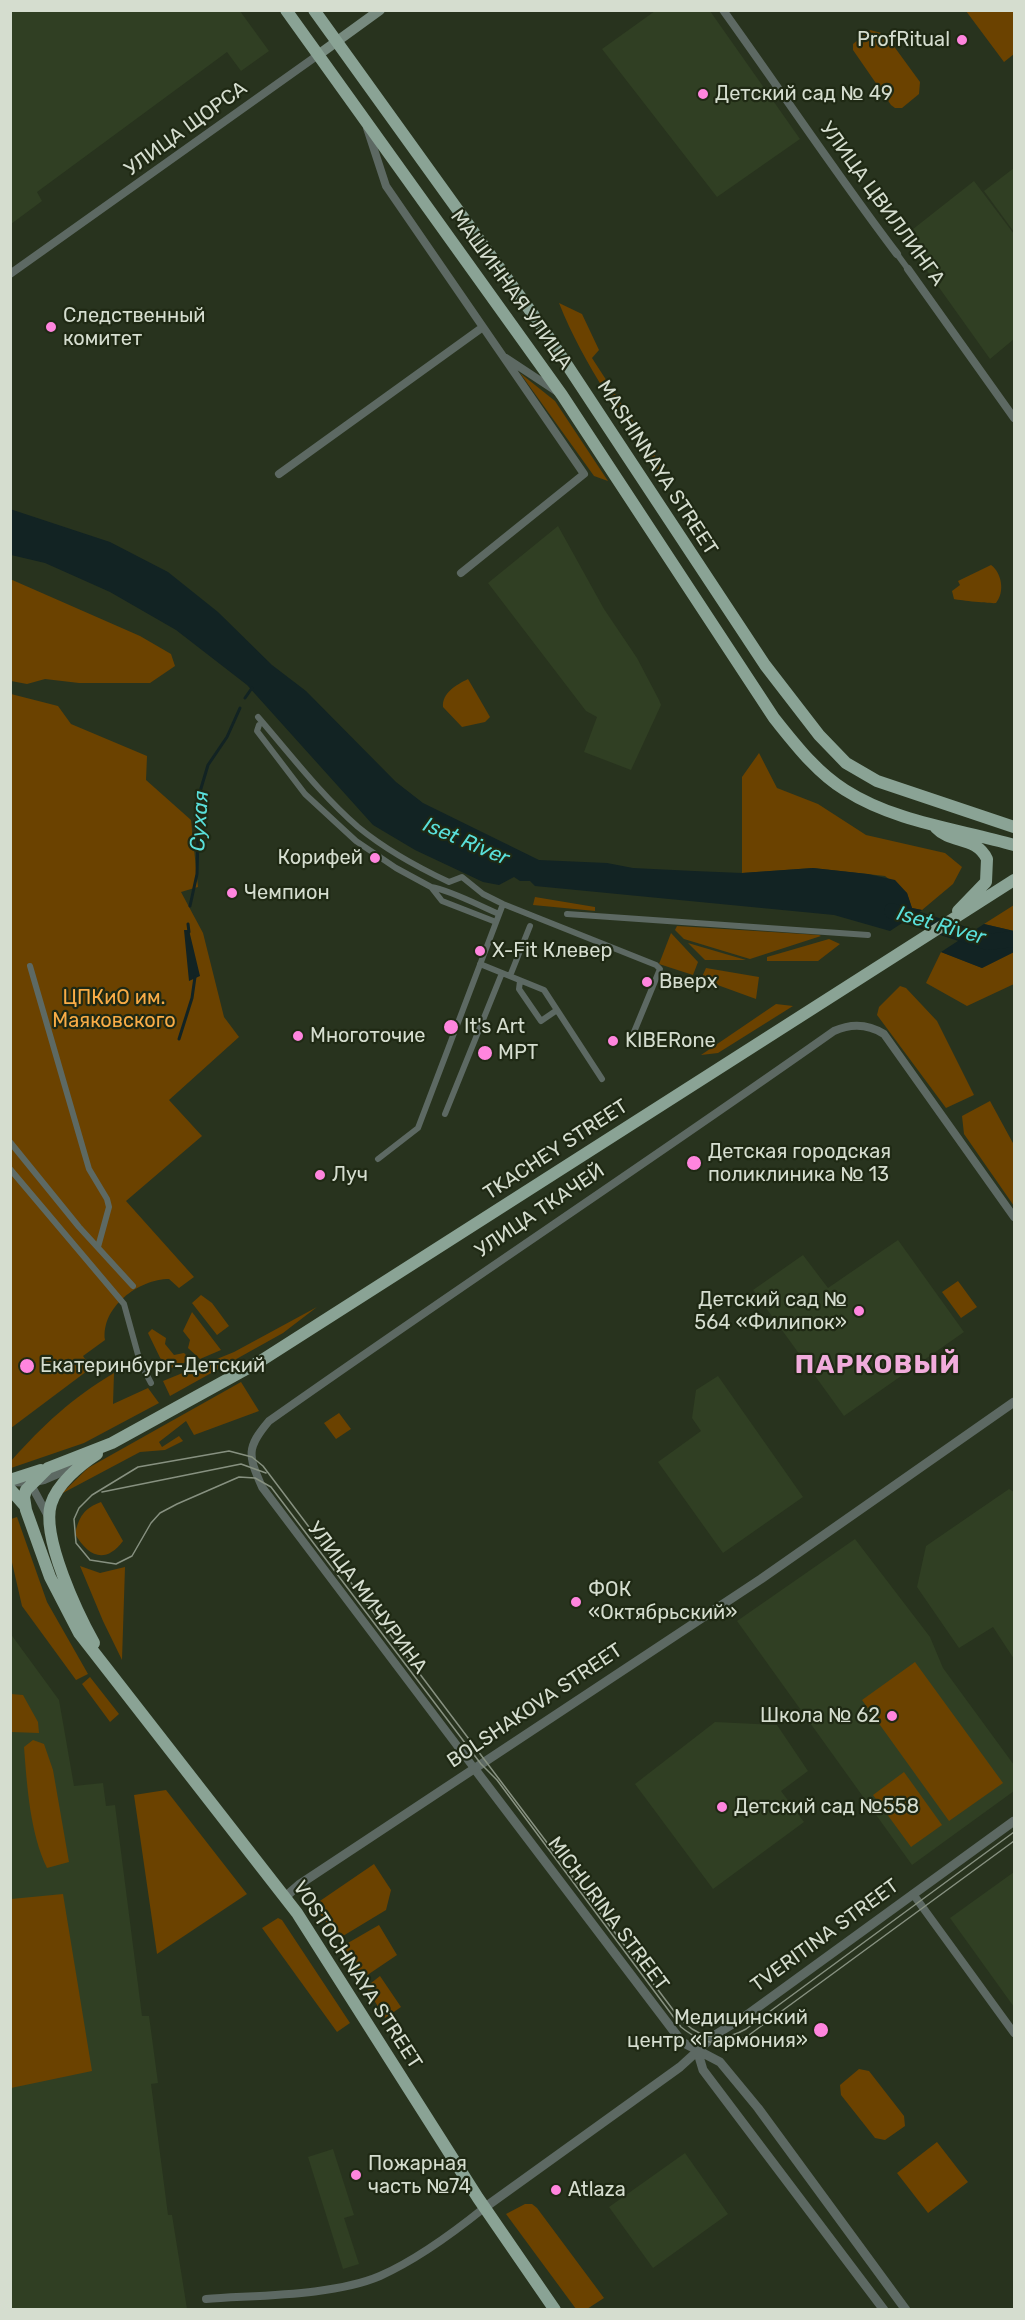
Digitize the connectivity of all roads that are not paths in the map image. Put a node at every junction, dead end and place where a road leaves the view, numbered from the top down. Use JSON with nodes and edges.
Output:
{"nodes":[{"id":1,"x":286,"y":10,"type":"edge"},
{"id":2,"x":314,"y":10,"type":"edge"},
{"id":3,"x":380,"y":10,"type":"edge"},
{"id":4,"x":723,"y":10,"type":"edge"},
{"id":5,"x":337,"y":41,"type":"junction"},
{"id":6,"x":318,"y":55,"type":"junction"},
{"id":7,"x":363,"y":118,"type":"junction"},
{"id":8,"x":897,"y":255,"type":"joint"},
{"id":9,"x":908,"y":269,"type":"joint"},
{"id":10,"x":10,"y":274,"type":"edge"},
{"id":11,"x":483,"y":327,"type":"junction"},
{"id":12,"x":502,"y":355,"type":"junction"},
{"id":13,"x":562,"y":395,"type":"junction"},
{"id":14,"x":1014,"y":418,"type":"edge"},
{"id":15,"x":279,"y":474,"type":"dead end"},
{"id":16,"x":460,"y":573,"type":"dead end"},
{"id":17,"x":932,"y":825,"type":"junction"},
{"id":18,"x":1014,"y":827,"type":"edge"},
{"id":19,"x":1014,"y":845,"type":"edge"},
{"id":20,"x":1014,"y":880,"type":"edge"},
{"id":21,"x":431,"y":887,"type":"junction"},
{"id":22,"x":983,"y":894,"type":"junction"},
{"id":23,"x":503,"y":904,"type":"junction"},
{"id":24,"x":499,"y":914,"type":"junction"},
{"id":25,"x":567,"y":914,"type":"dead end"},
{"id":26,"x":496,"y":922,"type":"junction"},
{"id":27,"x":531,"y":926,"type":"dead end"},
{"id":28,"x":868,"y":934,"type":"dead end"},
{"id":29,"x":480,"y":964,"type":"junction"},
{"id":30,"x":30,"y":966,"type":"dead end"},
{"id":31,"x":502,"y":973,"type":"junction"},
{"id":32,"x":510,"y":976,"type":"junction"},
{"id":33,"x":520,"y":981,"type":"junction"},
{"id":34,"x":557,"y":1010,"type":"junction"},
{"id":35,"x":634,"y":1032,"type":"dead end"},
{"id":36,"x":602,"y":1079,"type":"dead end"},
{"id":37,"x":445,"y":1114,"type":"dead end"},
{"id":38,"x":10,"y":1142,"type":"edge"},
{"id":39,"x":378,"y":1160,"type":"dead end"},
{"id":40,"x":10,"y":1169,"type":"edge"},
{"id":41,"x":1014,"y":1217,"type":"edge"},
{"id":42,"x":98,"y":1247,"type":"junction"},
{"id":43,"x":133,"y":1286,"type":"dead end"},
{"id":44,"x":151,"y":1383,"type":"dead end"},
{"id":45,"x":1014,"y":1402,"type":"edge"},
{"id":46,"x":253,"y":1440,"type":"joint"},
{"id":47,"x":112,"y":1443,"type":"junction"},
{"id":48,"x":82,"y":1464,"type":"junction"},
{"id":49,"x":48,"y":1468,"type":"junction"},
{"id":50,"x":10,"y":1481,"type":"edge"},
{"id":51,"x":30,"y":1483,"type":"junction"},
{"id":52,"x":10,"y":1489,"type":"edge"},
{"id":53,"x":26,"y":1510,"type":"junction"},
{"id":54,"x":50,"y":1523,"type":"junction"},
{"id":55,"x":111,"y":1673,"type":"junction"},
{"id":56,"x":474,"y":1768,"type":"junction"},
{"id":57,"x":1014,"y":1821,"type":"edge"},
{"id":58,"x":913,"y":1894,"type":"junction"},
{"id":59,"x":284,"y":1898,"type":"junction"},
{"id":60,"x":1014,"y":2033,"type":"edge"},
{"id":61,"x":698,"y":2053,"type":"junction"},
{"id":62,"x":484,"y":2208,"type":"junction"},
{"id":63,"x":206,"y":2299,"type":"dead end"},
{"id":64,"x":555,"y":2310,"type":"edge"},
{"id":65,"x":884,"y":2310,"type":"edge"},
{"id":66,"x":906,"y":2310,"type":"edge"}],
"edges":[{"from":1,"to":6,"type":"main road","name":"МАШИННАЯ УЛИЦА"},
{"from":2,"to":5,"type":"main road"},
{"from":3,"to":5,"type":"main road"},
{"from":4,"to":8,"type":"street","name":"УЛИЦА ЦВИЛЛИНГА"},
{"from":5,"to":6,"type":"main road"},
{"from":5,"to":18,"type":"main road","name":"MASHINNAYA STREET"},
{"from":6,"to":7,"type":"main road","name":"МАШИННАЯ УЛИЦА"},
{"from":6,"to":10,"type":"street","name":"УЛИЦА ЩОРСА"},
{"from":7,"to":11,"type":"street"},
{"from":7,"to":13,"type":"main road","name":"МАШИННАЯ УЛИЦА"},
{"from":8,"to":9,"type":"street","name":"УЛИЦА ЦВИЛЛИНГА"},
{"from":9,"to":14,"type":"street","name":"УЛИЦА ЦВИЛЛИНГА"},
{"from":11,"to":12,"type":"street"},
{"from":11,"to":15,"type":"street"},
{"from":12,"to":13,"type":"street"},
{"from":12,"to":16,"type":"street"},
{"from":13,"to":17,"type":"main road","name":"MASHINNAYA STREET"},
{"from":17,"to":19,"type":"main road"},
{"from":17,"to":22,"type":"main road"},
{"from":20,"to":22,"type":"main road"},
{"from":21,"to":23,"type":"street"},
{"from":21,"to":24,"type":"street"},
{"from":21,"to":26,"type":"street"},
{"from":22,"to":47,"type":"main road","name":"TKACHEY STREET"},
{"from":23,"to":24,"type":"street"},
{"from":23,"to":35,"type":"street"},
{"from":24,"to":26,"type":"street"},
{"from":25,"to":28,"type":"street"},
{"from":26,"to":29,"type":"street"},
{"from":27,"to":32,"type":"street"},
{"from":29,"to":31,"type":"street"},
{"from":29,"to":39,"type":"street"},
{"from":30,"to":42,"type":"street"},
{"from":31,"to":32,"type":"street"},
{"from":31,"to":37,"type":"street"},
{"from":32,"to":33,"type":"street"},
{"from":33,"to":34,"type":"street"},
{"from":33,"to":34,"type":"street"},
{"from":34,"to":36,"type":"street"},
{"from":38,"to":42,"type":"street"},
{"from":40,"to":44,"type":"street"},
{"from":41,"to":46,"type":"street","name":"УЛИЦА ТКАЧЕЙ"},
{"from":42,"to":43,"type":"street"},
{"from":45,"to":56,"type":"street","name":"BOLSHAKOVA STREET"},
{"from":46,"to":56,"type":"street","name":"УЛИЦА МИЧУРИНА"},
{"from":47,"to":48,"type":"main road","name":"VOSTOCHNAYA STREET"},
{"from":47,"to":49,"type":"main road"},
{"from":48,"to":51,"type":"street"},
{"from":48,"to":54,"type":"main road","name":"VOSTOCHNAYA STREET"},
{"from":49,"to":50,"type":"main road"},
{"from":49,"to":51,"type":"main road"},
{"from":50,"to":51,"type":"street"},
{"from":51,"to":53,"type":"main road","name":"VOSTOCHNAYA STREET"},
{"from":51,"to":54,"type":"street"},
{"from":52,"to":53,"type":"main road"},
{"from":53,"to":55,"type":"main road","name":"VOSTOCHNAYA STREET"},
{"from":54,"to":55,"type":"main road","name":"VOSTOCHNAYA STREET"},
{"from":55,"to":59,"type":"main road","name":"VOSTOCHNAYA STREET"},
{"from":56,"to":59,"type":"street","name":"BOLSHAKOVA STREET"},
{"from":56,"to":61,"type":"street","name":"MICHURINA STREET"},
{"from":57,"to":58,"type":"street","name":"TVERITINA STREET"},
{"from":58,"to":60,"type":"street"},
{"from":58,"to":61,"type":"street","name":"TVERITINA STREET"},
{"from":59,"to":62,"type":"main road","name":"VOSTOCHNAYA STREET"},
{"from":61,"to":62,"type":"street","name":"TVERITINA STREET"},
{"from":61,"to":65,"type":"street","name":"MICHURINA STREET"},
{"from":61,"to":66,"type":"street"},
{"from":62,"to":63,"type":"street"},
{"from":62,"to":64,"type":"main road","name":"VOSTOCHNAYA STREET"}]}
